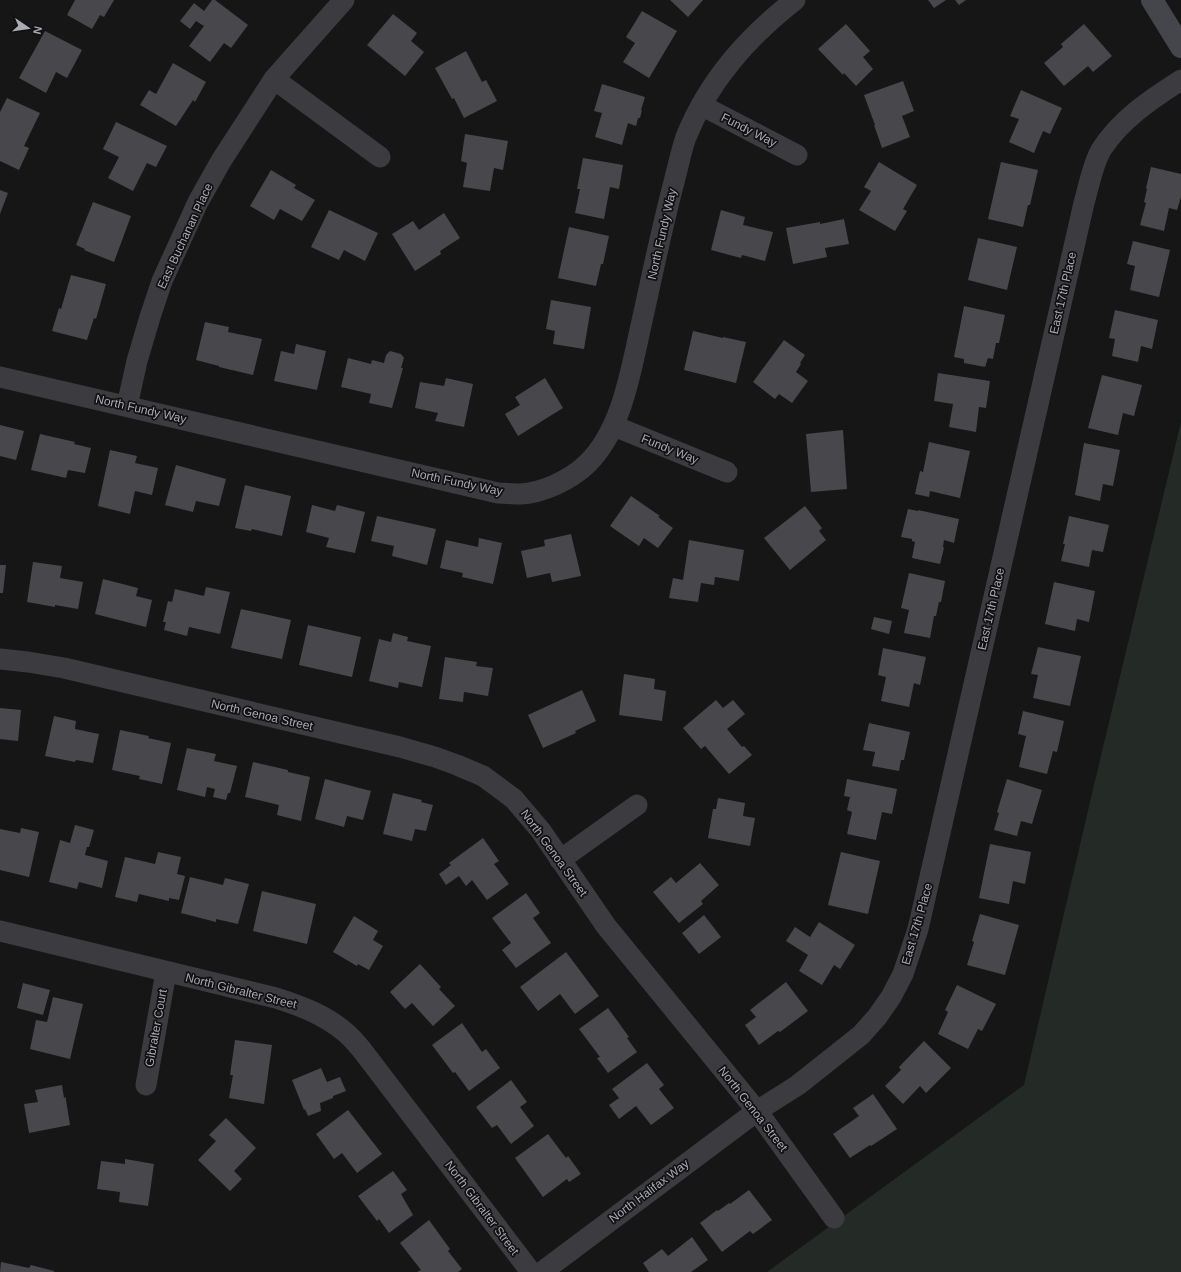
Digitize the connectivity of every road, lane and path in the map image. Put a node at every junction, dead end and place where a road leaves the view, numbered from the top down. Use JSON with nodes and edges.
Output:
{"nodes":[{"id":1,"x":344,"y":0,"type":"edge"},
{"id":2,"x":795,"y":0,"type":"edge"},
{"id":3,"x":1152,"y":0,"type":"edge"},
{"id":4,"x":1181,"y":47,"type":"edge"},
{"id":5,"x":274,"y":79,"type":"junction"},
{"id":6,"x":1181,"y":80,"type":"edge"},
{"id":7,"x":701,"y":105,"type":"junction"},
{"id":8,"x":797,"y":155,"type":"dead end"},
{"id":9,"x":380,"y":157,"type":"dead end"},
{"id":10,"x":0,"y":377,"type":"edge"},
{"id":11,"x":127,"y":406,"type":"junction"},
{"id":12,"x":614,"y":426,"type":"junction"},
{"id":13,"x":727,"y":472,"type":"dead end"},
{"id":14,"x":0,"y":659,"type":"edge"},
{"id":15,"x":637,"y":805,"type":"dead end"},
{"id":16,"x":560,"y":860,"type":"junction"},
{"id":17,"x":0,"y":931,"type":"edge"},
{"id":18,"x":166,"y":972,"type":"junction"},
{"id":19,"x":146,"y":1085,"type":"dead end"},
{"id":20,"x":757,"y":1111,"type":"junction"},
{"id":21,"x":834,"y":1218,"type":"dead end"},
{"id":22,"x":531,"y":1272,"type":"edge"},
{"id":23,"x":542,"y":1272,"type":"edge"}],
"edges":[{"from":1,"to":5,"type":"street","name":"East Buchanan Place"},
{"from":2,"to":7,"type":"street","name":"North Fundy Way"},
{"from":3,"to":4,"type":"street"},
{"from":5,"to":9,"type":"street"},
{"from":5,"to":11,"type":"street","name":"East Buchanan Place"},
{"from":6,"to":20,"type":"street","name":"East 17th Place"},
{"from":7,"to":8,"type":"street","name":"Fundy Way"},
{"from":7,"to":12,"type":"street","name":"North Fundy Way"},
{"from":10,"to":11,"type":"street","name":"North Fundy Way"},
{"from":11,"to":12,"type":"street","name":"North Fundy Way"},
{"from":12,"to":13,"type":"street","name":"Fundy Way"},
{"from":14,"to":16,"type":"street","name":"North Genoa Street"},
{"from":15,"to":16,"type":"street"},
{"from":16,"to":20,"type":"street","name":"North Genoa Street"},
{"from":17,"to":18,"type":"street","name":"North Gibralter Street"},
{"from":18,"to":19,"type":"street","name":"Gibralter Court"},
{"from":18,"to":22,"type":"street","name":"North Gibralter Street"},
{"from":20,"to":21,"type":"street","name":"North Genoa Street"},
{"from":20,"to":23,"type":"street","name":"North Halifax Way"}]}
